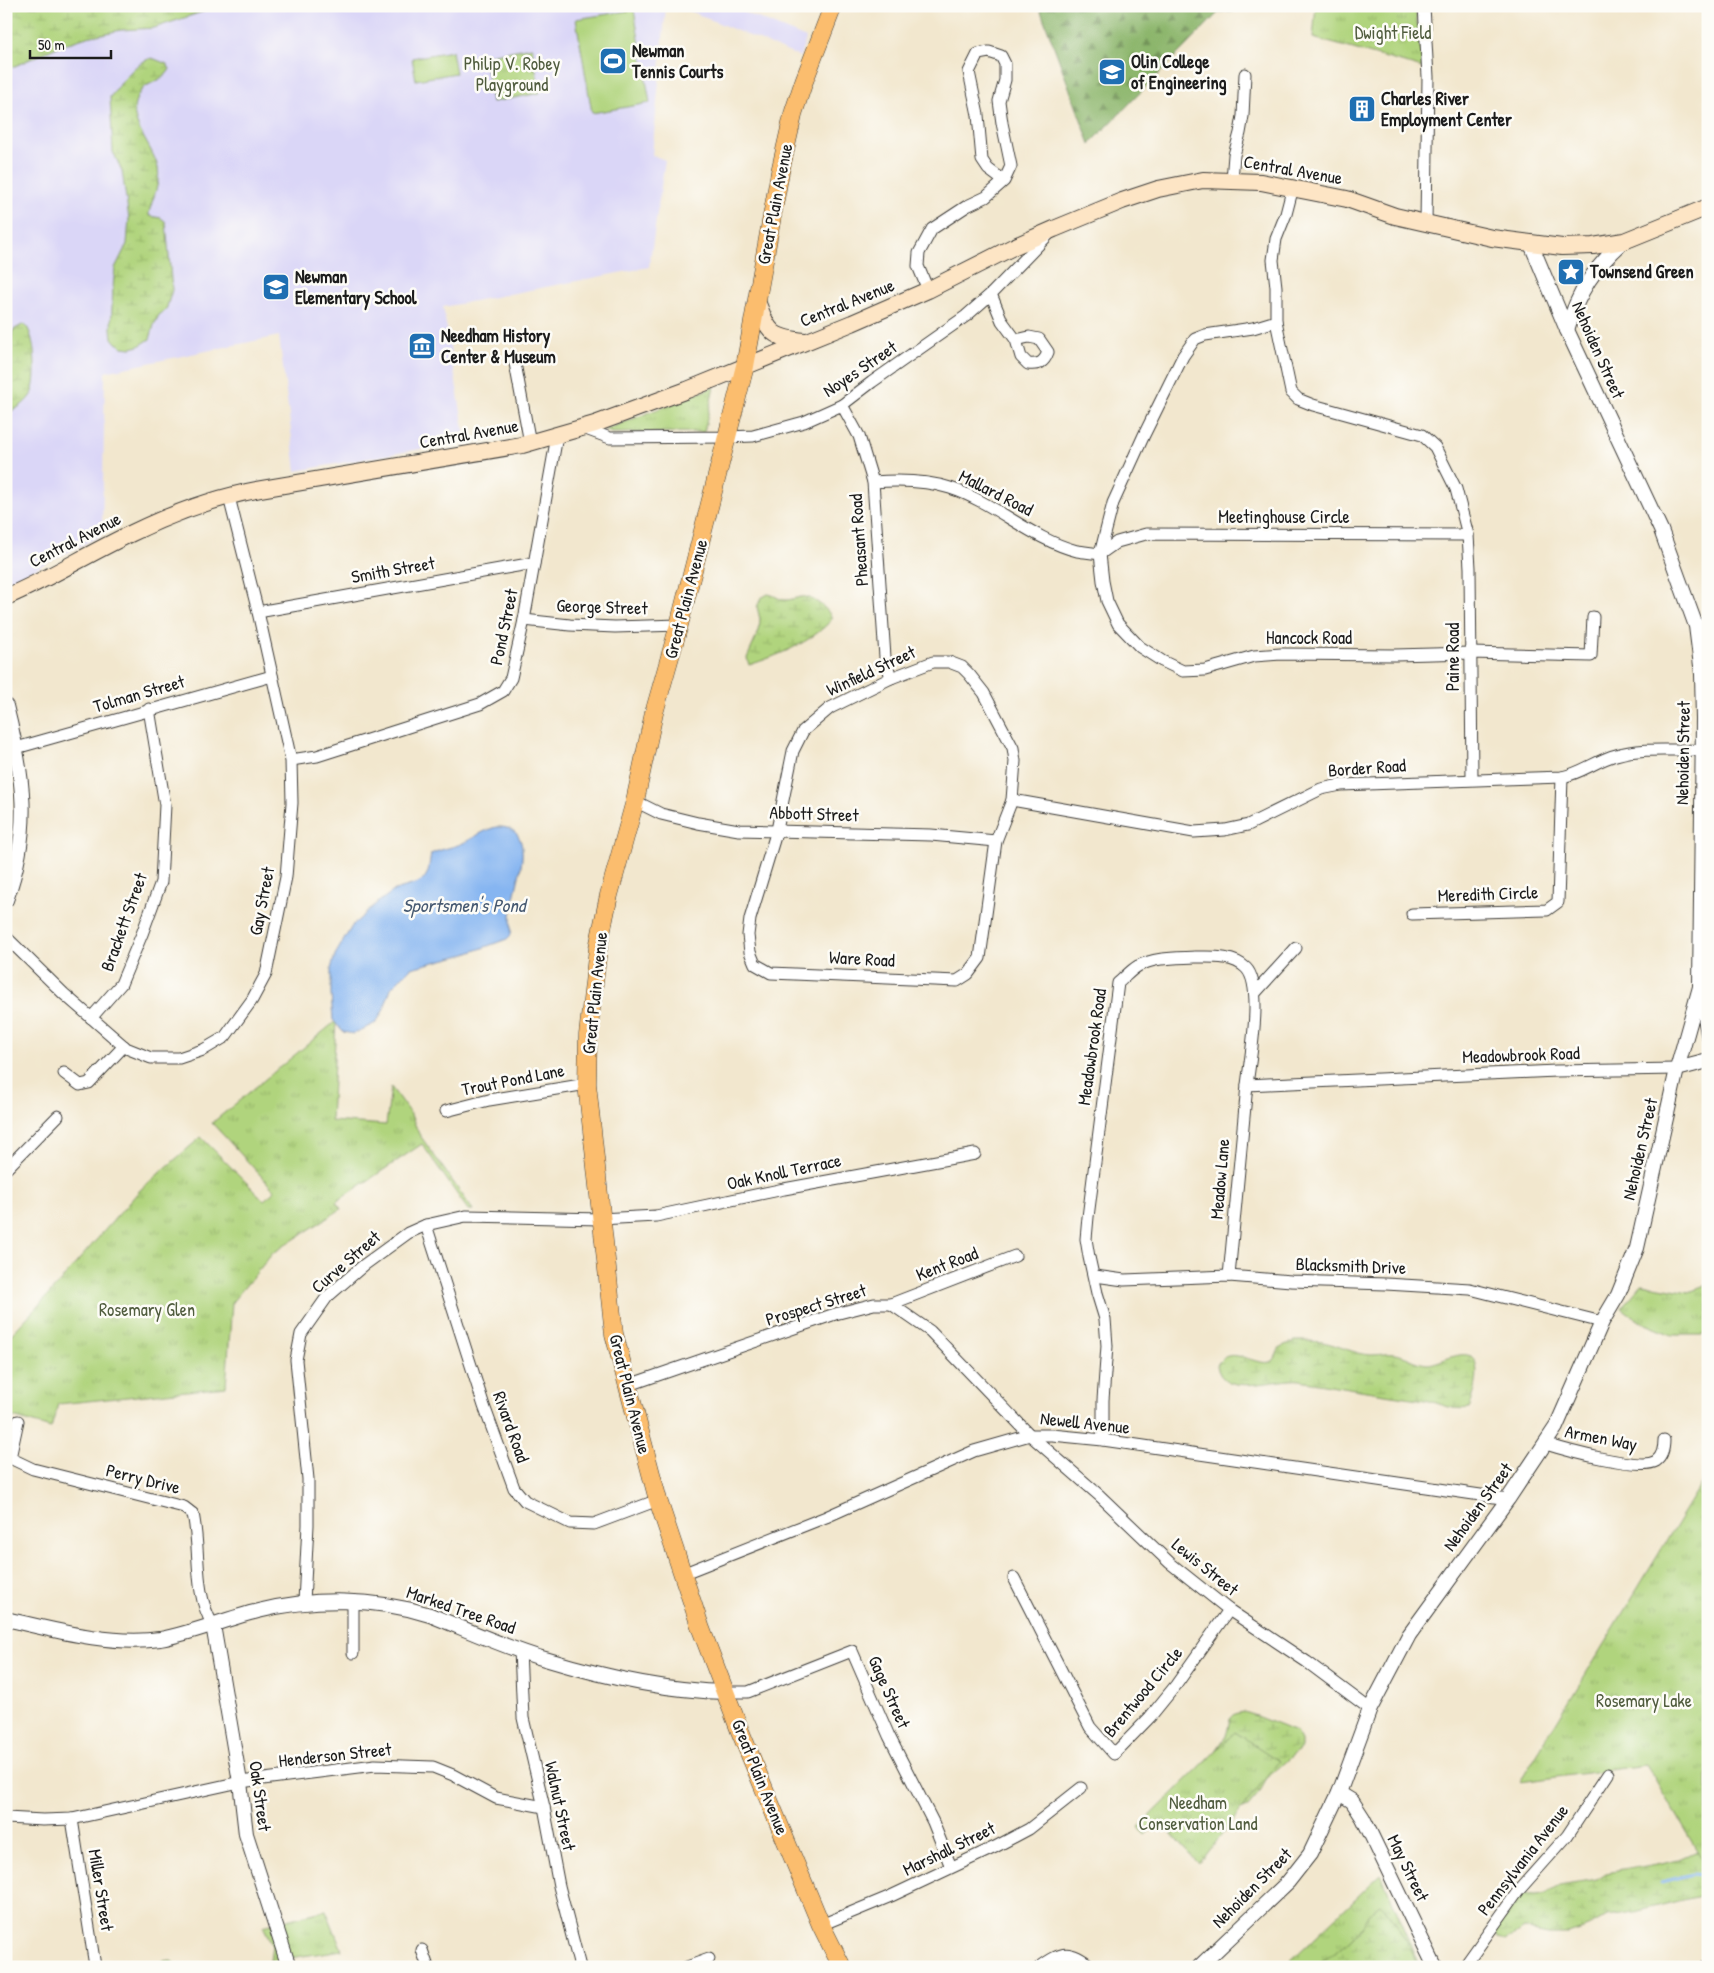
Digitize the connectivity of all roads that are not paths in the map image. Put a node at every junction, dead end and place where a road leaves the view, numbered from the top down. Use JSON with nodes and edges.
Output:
{"nodes":[{"id":1,"x":833,"y":6,"type":"edge"},
{"id":2,"x":1424,"y":6,"type":"edge"},
{"id":3,"x":1246,"y":74,"type":"dead end"},
{"id":4,"x":1232,"y":180,"type":"junction"},
{"id":5,"x":1004,"y":181,"type":"junction"},
{"id":6,"x":1293,"y":187,"type":"junction"},
{"id":7,"x":1708,"y":207,"type":"edge"},
{"id":8,"x":1426,"y":223,"type":"junction"},
{"id":9,"x":1054,"y":229,"type":"junction"},
{"id":10,"x":1624,"y":241,"type":"junction"},
{"id":11,"x":1531,"y":244,"type":"junction"},
{"id":12,"x":928,"y":290,"type":"junction"},
{"id":13,"x":991,"y":294,"type":"junction"},
{"id":14,"x":757,"y":301,"type":"junction"},
{"id":15,"x":1276,"y":321,"type":"junction"},
{"id":16,"x":1567,"y":330,"type":"junction"},
{"id":17,"x":1016,"y":340,"type":"dead end"},
{"id":18,"x":807,"y":341,"type":"junction"},
{"id":19,"x":514,"y":358,"type":"dead end"},
{"id":20,"x":745,"y":366,"type":"junction"},
{"id":21,"x":842,"y":405,"type":"junction"},
{"id":22,"x":583,"y":428,"type":"junction"},
{"id":23,"x":557,"y":436,"type":"junction"},
{"id":24,"x":728,"y":437,"type":"junction"},
{"id":25,"x":530,"y":443,"type":"junction"},
{"id":26,"x":873,"y":482,"type":"junction"},
{"id":27,"x":229,"y":496,"type":"junction"},
{"id":28,"x":1468,"y":535,"type":"junction"},
{"id":29,"x":1100,"y":554,"type":"junction"},
{"id":30,"x":534,"y":563,"type":"junction"},
{"id":31,"x":6,"y":598,"type":"edge"},
{"id":32,"x":258,"y":612,"type":"junction"},
{"id":33,"x":1593,"y":617,"type":"dead end"},
{"id":34,"x":524,"y":620,"type":"junction"},
{"id":35,"x":679,"y":625,"type":"junction"},
{"id":36,"x":1702,"y":625,"type":"edge"},
{"id":37,"x":1470,"y":652,"type":"junction"},
{"id":38,"x":272,"y":676,"type":"junction"},
{"id":39,"x":891,"y":678,"type":"junction"},
{"id":40,"x":6,"y":706,"type":"edge"},
{"id":41,"x":149,"y":709,"type":"junction"},
{"id":42,"x":16,"y":748,"type":"junction"},
{"id":43,"x":1702,"y":750,"type":"junction"},
{"id":44,"x":291,"y":760,"type":"junction"},
{"id":45,"x":1562,"y":777,"type":"junction"},
{"id":46,"x":1472,"y":779,"type":"junction"},
{"id":47,"x":1012,"y":800,"type":"junction"},
{"id":48,"x":635,"y":801,"type":"junction"},
{"id":49,"x":777,"y":830,"type":"junction"},
{"id":50,"x":996,"y":841,"type":"junction"},
{"id":51,"x":6,"y":900,"type":"edge"},
{"id":52,"x":1412,"y":914,"type":"dead end"},
{"id":53,"x":6,"y":936,"type":"edge"},
{"id":54,"x":1296,"y":948,"type":"dead end"},
{"id":55,"x":1700,"y":987,"type":"junction"},
{"id":56,"x":1255,"y":993,"type":"junction"},
{"id":57,"x":91,"y":1018,"type":"junction"},
{"id":58,"x":1708,"y":1034,"type":"edge"},
{"id":59,"x":124,"y":1046,"type":"junction"},
{"id":60,"x":1708,"y":1061,"type":"edge"},
{"id":61,"x":1677,"y":1069,"type":"junction"},
{"id":62,"x":64,"y":1073,"type":"dead end"},
{"id":63,"x":587,"y":1084,"type":"junction"},
{"id":64,"x":1247,"y":1085,"type":"junction"},
{"id":65,"x":446,"y":1111,"type":"dead end"},
{"id":66,"x":58,"y":1116,"type":"dead end"},
{"id":67,"x":975,"y":1154,"type":"dead end"},
{"id":68,"x":6,"y":1169,"type":"edge"},
{"id":69,"x":600,"y":1219,"type":"junction"},
{"id":70,"x":426,"y":1225,"type":"junction"},
{"id":71,"x":1015,"y":1256,"type":"dead end"},
{"id":72,"x":1095,"y":1276,"type":"junction"},
{"id":73,"x":1228,"y":1276,"type":"junction"},
{"id":74,"x":891,"y":1304,"type":"junction"},
{"id":75,"x":1602,"y":1322,"type":"junction"},
{"id":76,"x":626,"y":1386,"type":"junction"},
{"id":77,"x":18,"y":1421,"type":"dead end"},
{"id":78,"x":1030,"y":1435,"type":"junction"},
{"id":79,"x":1103,"y":1440,"type":"junction"},
{"id":80,"x":1664,"y":1440,"type":"dead end"},
{"id":81,"x":1546,"y":1444,"type":"junction"},
{"id":82,"x":658,"y":1500,"type":"junction"},
{"id":83,"x":1508,"y":1500,"type":"junction"},
{"id":84,"x":682,"y":1574,"type":"junction"},
{"id":85,"x":1014,"y":1578,"type":"dead end"},
{"id":86,"x":304,"y":1602,"type":"junction"},
{"id":87,"x":353,"y":1602,"type":"junction"},
{"id":88,"x":1229,"y":1610,"type":"junction"},
{"id":89,"x":6,"y":1619,"type":"edge"},
{"id":90,"x":213,"y":1625,"type":"junction"},
{"id":91,"x":520,"y":1650,"type":"junction"},
{"id":92,"x":353,"y":1653,"type":"dead end"},
{"id":93,"x":726,"y":1692,"type":"junction"},
{"id":94,"x":1370,"y":1709,"type":"junction"},
{"id":95,"x":1608,"y":1774,"type":"dead end"},
{"id":96,"x":240,"y":1782,"type":"junction"},
{"id":97,"x":1081,"y":1788,"type":"dead end"},
{"id":98,"x":1339,"y":1793,"type":"junction"},
{"id":99,"x":544,"y":1807,"type":"junction"},
{"id":100,"x":6,"y":1818,"type":"edge"},
{"id":101,"x":72,"y":1819,"type":"junction"},
{"id":102,"x":951,"y":1867,"type":"junction"},
{"id":103,"x":821,"y":1925,"type":"junction"},
{"id":104,"x":422,"y":1950,"type":"dead end"},
{"id":105,"x":709,"y":1959,"type":"dead end"},
{"id":106,"x":95,"y":1966,"type":"edge"},
{"id":107,"x":289,"y":1967,"type":"edge"},
{"id":108,"x":428,"y":1967,"type":"edge"},
{"id":109,"x":580,"y":1967,"type":"edge"},
{"id":110,"x":687,"y":1967,"type":"edge"},
{"id":111,"x":842,"y":1967,"type":"edge"},
{"id":112,"x":1040,"y":1967,"type":"edge"},
{"id":113,"x":1092,"y":1967,"type":"edge"},
{"id":114,"x":1199,"y":1967,"type":"edge"},
{"id":115,"x":1435,"y":1967,"type":"edge"},
{"id":116,"x":1464,"y":1967,"type":"edge"}],
"edges":[{"from":1,"to":14,"type":"main road","name":"Great Plain Avenue"},
{"from":2,"to":8,"type":"street"},
{"from":3,"to":4,"type":"street"},
{"from":4,"to":6,"type":"main road","name":"Central Avenue"},
{"from":4,"to":9,"type":"main road","name":"Central Avenue"},
{"from":5,"to":5,"type":"street"},
{"from":5,"to":12,"type":"street"},
{"from":6,"to":8,"type":"main road","name":"Central Avenue"},
{"from":6,"to":15,"type":"street"},
{"from":7,"to":10,"type":"main road","name":"Central Avenue"},
{"from":8,"to":11,"type":"main road","name":"Central Avenue"},
{"from":9,"to":12,"type":"main road","name":"Central Avenue"},
{"from":9,"to":13,"type":"street","name":"Noyes Street"},
{"from":10,"to":11,"type":"main road","name":"Central Avenue"},
{"from":10,"to":16,"type":"street"},
{"from":11,"to":16,"type":"street","name":"Nehoiden Street"},
{"from":12,"to":18,"type":"main road","name":"Central Avenue"},
{"from":13,"to":17,"type":"street"},
{"from":13,"to":21,"type":"street","name":"Noyes Street"},
{"from":14,"to":18,"type":"main road"},
{"from":14,"to":20,"type":"main road","name":"Great Plain Avenue"},
{"from":15,"to":28,"type":"street"},
{"from":15,"to":29,"type":"street"},
{"from":16,"to":36,"type":"street","name":"Nehoiden Street"},
{"from":18,"to":20,"type":"main road","name":"Central Avenue"},
{"from":19,"to":25,"type":"street"},
{"from":20,"to":22,"type":"main road","name":"Central Avenue"},
{"from":20,"to":24,"type":"main road","name":"Great Plain Avenue"},
{"from":21,"to":24,"type":"street","name":"Noyes Street"},
{"from":21,"to":26,"type":"street","name":"Pheasant Road"},
{"from":22,"to":23,"type":"main road","name":"Central Avenue"},
{"from":22,"to":24,"type":"street","name":"Noyes Street"},
{"from":23,"to":25,"type":"main road","name":"Central Avenue"},
{"from":23,"to":30,"type":"street","name":"Pond Street"},
{"from":24,"to":35,"type":"main road","name":"Great Plain Avenue"},
{"from":25,"to":27,"type":"main road","name":"Central Avenue"},
{"from":26,"to":29,"type":"street","name":"Mallard Road"},
{"from":26,"to":39,"type":"street","name":"Pheasant Road"},
{"from":27,"to":31,"type":"main road","name":"Central Avenue"},
{"from":27,"to":32,"type":"street","name":"Gay Street"},
{"from":28,"to":29,"type":"street","name":"Meetinghouse Circle"},
{"from":28,"to":37,"type":"street","name":"Paine Road"},
{"from":29,"to":37,"type":"street","name":"Hancock Road"},
{"from":30,"to":32,"type":"street","name":"Smith Street"},
{"from":30,"to":34,"type":"street","name":"Pond Street"},
{"from":32,"to":38,"type":"street","name":"Gay Street"},
{"from":33,"to":37,"type":"street","name":"Hancock Road"},
{"from":34,"to":35,"type":"street","name":"George Street"},
{"from":34,"to":44,"type":"street","name":"Pond Street"},
{"from":35,"to":48,"type":"main road","name":"Great Plain Avenue"},
{"from":36,"to":43,"type":"street","name":"Nehoiden Street"},
{"from":37,"to":46,"type":"street","name":"Paine Road"},
{"from":38,"to":41,"type":"street","name":"Tolman Street"},
{"from":38,"to":44,"type":"street","name":"Gay Street"},
{"from":39,"to":47,"type":"street","name":"Winfield Street"},
{"from":39,"to":49,"type":"street","name":"Winfield Street"},
{"from":40,"to":42,"type":"street"},
{"from":41,"to":42,"type":"street","name":"Tolman Street"},
{"from":41,"to":57,"type":"street","name":"Brackett Street"},
{"from":42,"to":51,"type":"street"},
{"from":43,"to":45,"type":"street","name":"Border Road"},
{"from":43,"to":55,"type":"street","name":"Nehoiden Street"},
{"from":44,"to":59,"type":"street","name":"Gay Street"},
{"from":45,"to":46,"type":"street","name":"Border Road"},
{"from":45,"to":52,"type":"street","name":"Meredith Circle"},
{"from":46,"to":47,"type":"street","name":"Border Road"},
{"from":47,"to":50,"type":"street","name":"Winfield Street"},
{"from":48,"to":49,"type":"street","name":"Abbott Street"},
{"from":48,"to":63,"type":"main road","name":"Great Plain Avenue"},
{"from":49,"to":50,"type":"street","name":"Abbott Street"},
{"from":49,"to":50,"type":"street","name":"Ware Road"},
{"from":53,"to":57,"type":"street","name":"Gay Street"},
{"from":54,"to":56,"type":"street"},
{"from":55,"to":58,"type":"street"},
{"from":55,"to":61,"type":"street","name":"Nehoiden Street"},
{"from":56,"to":64,"type":"street","name":"Meadowbrook Road"},
{"from":56,"to":72,"type":"street","name":"Meadowbrook Road"},
{"from":57,"to":59,"type":"street","name":"Gay Street"},
{"from":59,"to":62,"type":"street"},
{"from":60,"to":61,"type":"street"},
{"from":61,"to":64,"type":"street","name":"Meadowbrook Road"},
{"from":61,"to":75,"type":"street","name":"Nehoiden Street"},
{"from":63,"to":65,"type":"street","name":"Trout Pond Lane"},
{"from":63,"to":69,"type":"main road","name":"Great Plain Avenue"},
{"from":64,"to":73,"type":"street","name":"Meadow Lane"},
{"from":66,"to":68,"type":"street"},
{"from":67,"to":69,"type":"street","name":"Oak Knoll Terrace"},
{"from":69,"to":70,"type":"street","name":"Curve Street"},
{"from":69,"to":76,"type":"main road","name":"Great Plain Avenue"},
{"from":70,"to":82,"type":"street","name":"Rivard Road"},
{"from":70,"to":86,"type":"street","name":"Curve Street"},
{"from":71,"to":74,"type":"street","name":"Kent Road"},
{"from":72,"to":73,"type":"street","name":"Blacksmith Drive"},
{"from":72,"to":79,"type":"street","name":"Meadowbrook Road"},
{"from":73,"to":75,"type":"street","name":"Blacksmith Drive"},
{"from":74,"to":76,"type":"street","name":"Prospect Street"},
{"from":74,"to":78,"type":"street","name":"Prospect Street"},
{"from":75,"to":81,"type":"street","name":"Nehoiden Street"},
{"from":76,"to":82,"type":"main road","name":"Great Plain Avenue"},
{"from":77,"to":90,"type":"street","name":"Perry Drive"},
{"from":78,"to":79,"type":"street","name":"Newell Avenue"},
{"from":78,"to":84,"type":"street","name":"Newell Avenue"},
{"from":78,"to":88,"type":"street","name":"Lewis Street"},
{"from":79,"to":83,"type":"street","name":"Newell Avenue"},
{"from":80,"to":81,"type":"street","name":"Armen Way"},
{"from":81,"to":83,"type":"street","name":"Nehoiden Street"},
{"from":82,"to":84,"type":"main road","name":"Great Plain Avenue"},
{"from":83,"to":94,"type":"street","name":"Nehoiden Street"},
{"from":84,"to":93,"type":"main road","name":"Great Plain Avenue"},
{"from":85,"to":88,"type":"street","name":"Brentwood Circle"},
{"from":86,"to":87,"type":"street","name":"Marked Tree Road"},
{"from":86,"to":90,"type":"street","name":"Marked Tree Road"},
{"from":87,"to":91,"type":"street","name":"Marked Tree Road"},
{"from":87,"to":92,"type":"street"},
{"from":88,"to":94,"type":"street","name":"Lewis Street"},
{"from":89,"to":90,"type":"street","name":"Marked Tree Road"},
{"from":90,"to":96,"type":"street","name":"Oak Street"},
{"from":91,"to":93,"type":"street","name":"Marked Tree Road"},
{"from":91,"to":99,"type":"street","name":"Walnut Street"},
{"from":93,"to":102,"type":"street","name":"Gage Street"},
{"from":93,"to":103,"type":"main road","name":"Great Plain Avenue"},
{"from":94,"to":98,"type":"street","name":"Nehoiden Street"},
{"from":95,"to":116,"type":"street","name":"Pennsylvania Avenue"},
{"from":96,"to":99,"type":"street","name":"Henderson Street"},
{"from":96,"to":101,"type":"street","name":"Henderson Street"},
{"from":96,"to":107,"type":"street","name":"Oak Street"},
{"from":97,"to":102,"type":"street","name":"Marshall Street"},
{"from":98,"to":114,"type":"street","name":"Nehoiden Street"},
{"from":98,"to":115,"type":"street","name":"May Street"},
{"from":99,"to":109,"type":"street","name":"Walnut Street"},
{"from":100,"to":101,"type":"street","name":"Henderson Street"},
{"from":101,"to":106,"type":"street","name":"Miller Street"},
{"from":102,"to":103,"type":"street","name":"Marshall Street"},
{"from":103,"to":111,"type":"main road","name":"Great Plain Avenue"},
{"from":104,"to":108,"type":"street"},
{"from":105,"to":110,"type":"street"},
{"from":112,"to":113,"type":"street"}]}
